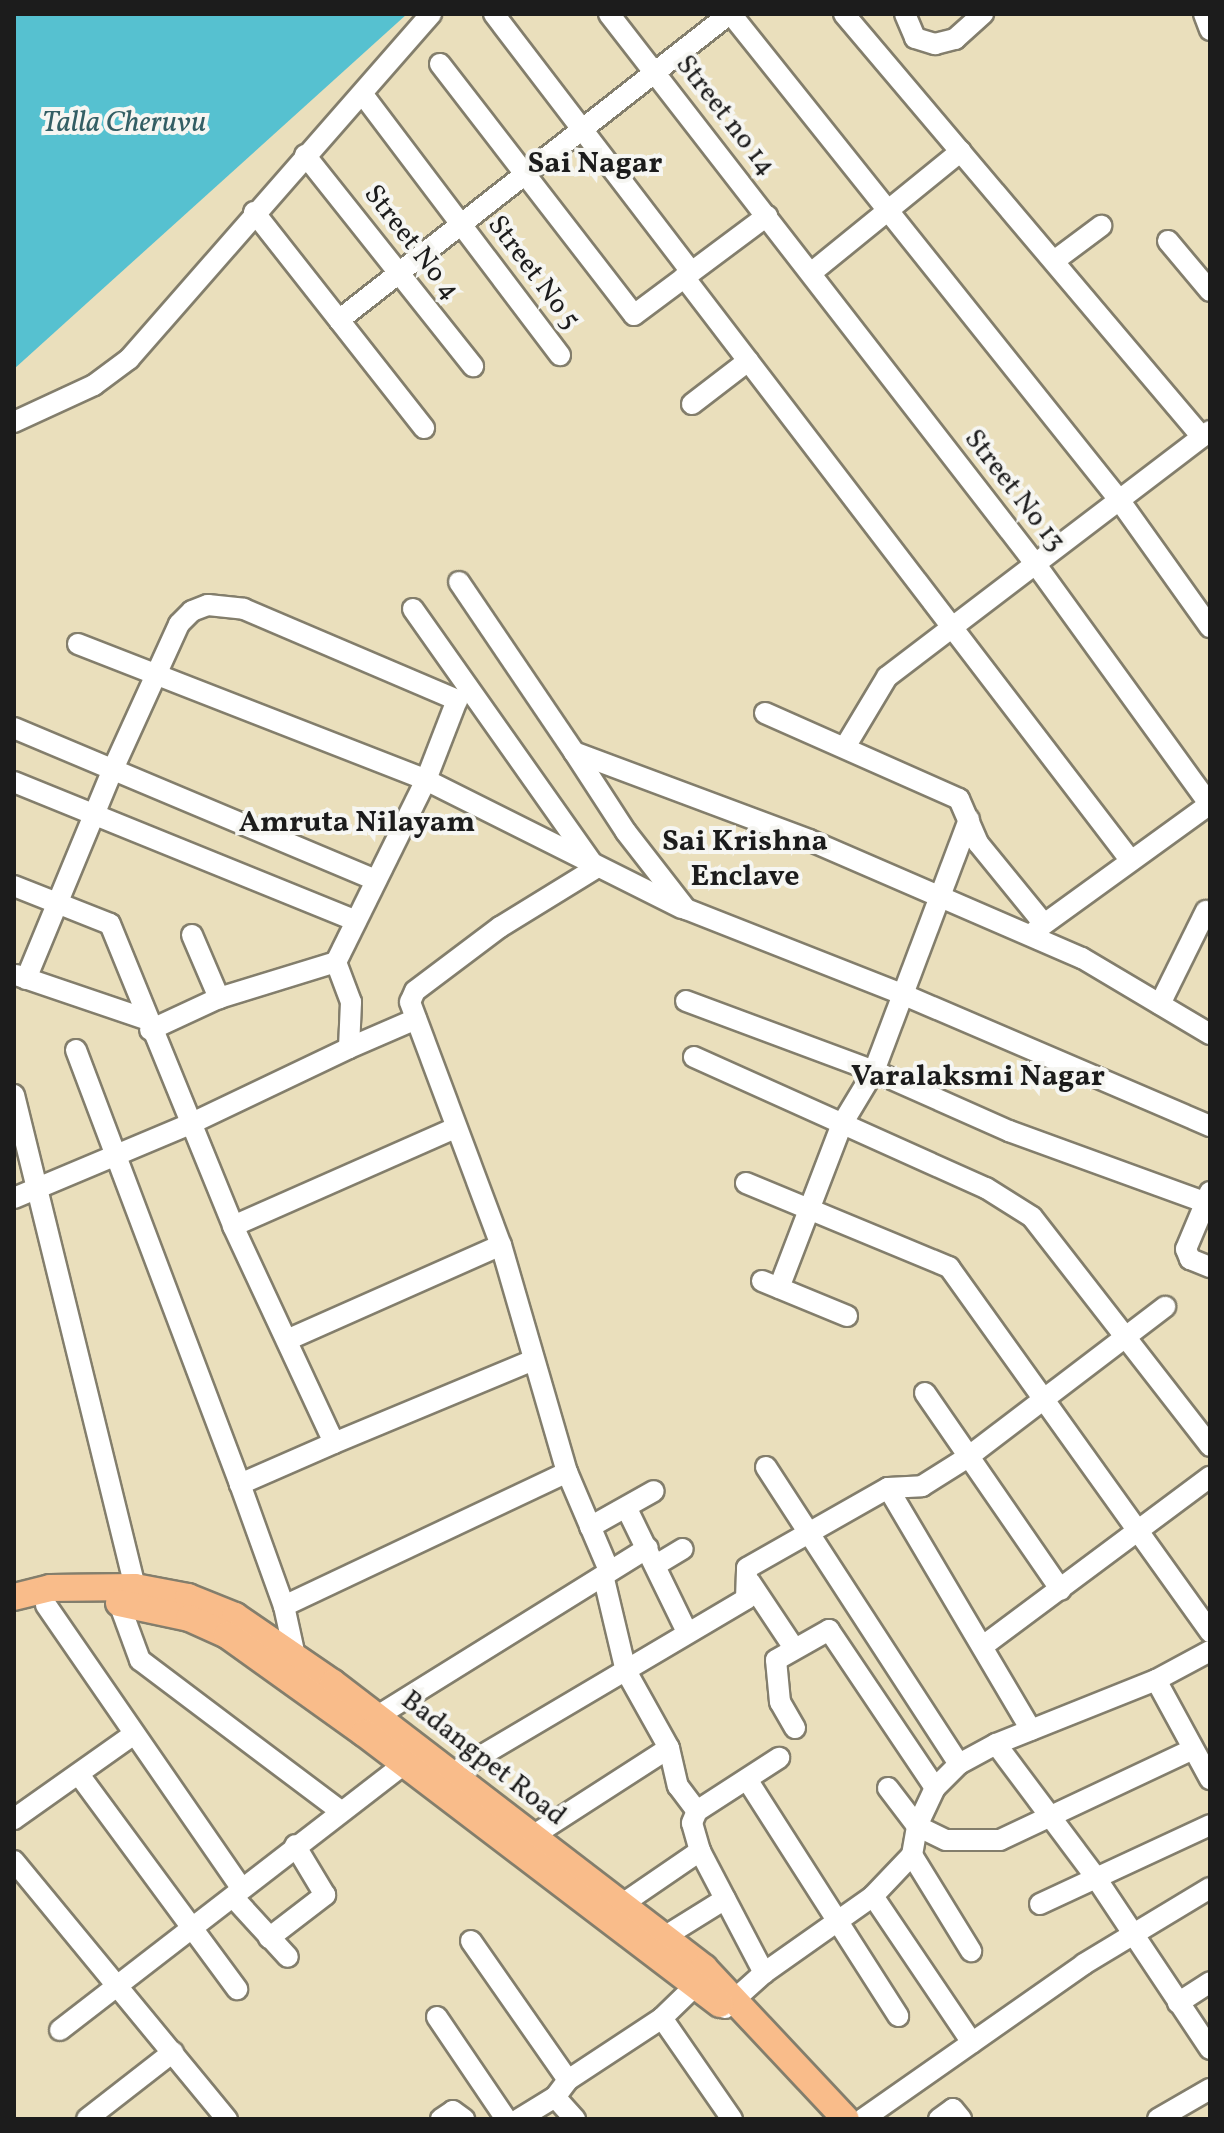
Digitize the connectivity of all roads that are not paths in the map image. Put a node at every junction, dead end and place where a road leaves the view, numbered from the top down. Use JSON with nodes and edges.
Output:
{"nodes":[{"id":1,"x":431,"y":14,"type":"edge"},
{"id":2,"x":494,"y":14,"type":"edge"},
{"id":3,"x":609,"y":14,"type":"edge"},
{"id":4,"x":730,"y":14,"type":"edge"},
{"id":5,"x":844,"y":14,"type":"edge"},
{"id":6,"x":905,"y":14,"type":"edge"},
{"id":7,"x":983,"y":14,"type":"edge"},
{"id":8,"x":1204,"y":14,"type":"edge"},
{"id":9,"x":1210,"y":30,"type":"edge"},
{"id":10,"x":440,"y":64,"type":"dead end"},
{"id":11,"x":656,"y":72,"type":"junction"},
{"id":12,"x":364,"y":96,"type":"junction"},
{"id":13,"x":582,"y":129,"type":"junction"},
{"id":14,"x":961,"y":151,"type":"junction"},
{"id":15,"x":305,"y":155,"type":"junction"},
{"id":16,"x":527,"y":173,"type":"junction"},
{"id":17,"x":888,"y":210,"type":"junction"},
{"id":18,"x":254,"y":212,"type":"junction"},
{"id":19,"x":767,"y":216,"type":"junction"},
{"id":20,"x":461,"y":224,"type":"junction"},
{"id":21,"x":1101,"y":226,"type":"dead end"},
{"id":22,"x":1168,"y":241,"type":"dead end"},
{"id":23,"x":1054,"y":261,"type":"junction"},
{"id":24,"x":400,"y":272,"type":"junction"},
{"id":25,"x":811,"y":273,"type":"junction"},
{"id":26,"x":687,"y":275,"type":"junction"},
{"id":27,"x":1210,"y":291,"type":"edge"},
{"id":28,"x":339,"y":320,"type":"junction"},
{"id":29,"x":560,"y":355,"type":"dead end"},
{"id":30,"x":748,"y":361,"type":"junction"},
{"id":31,"x":473,"y":366,"type":"dead end"},
{"id":32,"x":692,"y":404,"type":"dead end"},
{"id":33,"x":14,"y":422,"type":"edge"},
{"id":34,"x":424,"y":428,"type":"dead end"},
{"id":35,"x":1206,"y":434,"type":"edge"},
{"id":36,"x":1120,"y":501,"type":"junction"},
{"id":37,"x":1037,"y":566,"type":"junction"},
{"id":38,"x":459,"y":582,"type":"dead end"},
{"id":39,"x":413,"y":609,"type":"dead end"},
{"id":40,"x":1210,"y":627,"type":"edge"},
{"id":41,"x":955,"y":630,"type":"junction"},
{"id":42,"x":78,"y":644,"type":"dead end"},
{"id":43,"x":158,"y":675,"type":"junction"},
{"id":44,"x":765,"y":713,"type":"dead end"},
{"id":45,"x":14,"y":728,"type":"edge"},
{"id":46,"x":845,"y":747,"type":"junction"},
{"id":47,"x":574,"y":752,"type":"junction"},
{"id":48,"x":113,"y":769,"type":"junction"},
{"id":49,"x":426,"y":780,"type":"junction"},
{"id":50,"x":14,"y":782,"type":"edge"},
{"id":51,"x":1210,"y":804,"type":"edge"},
{"id":52,"x":94,"y":814,"type":"junction"},
{"id":53,"x":969,"y":819,"type":"junction"},
{"id":54,"x":1131,"y":861,"type":"junction"},
{"id":55,"x":596,"y":868,"type":"junction"},
{"id":56,"x":373,"y":879,"type":"junction"},
{"id":57,"x":14,"y":886,"type":"edge"},
{"id":58,"x":943,"y":897,"type":"junction"},
{"id":59,"x":58,"y":903,"type":"junction"},
{"id":60,"x":686,"y":909,"type":"junction"},
{"id":61,"x":1206,"y":911,"type":"dead end"},
{"id":62,"x":356,"y":921,"type":"junction"},
{"id":63,"x":1037,"y":930,"type":"junction"},
{"id":64,"x":192,"y":935,"type":"dead end"},
{"id":65,"x":336,"y":962,"type":"junction"},
{"id":66,"x":20,"y":977,"type":"edge"},
{"id":67,"x":902,"y":994,"type":"junction"},
{"id":68,"x":219,"y":998,"type":"junction"},
{"id":69,"x":686,"y":1001,"type":"dead end"},
{"id":70,"x":1160,"y":1004,"type":"junction"},
{"id":71,"x":416,"y":1019,"type":"junction"},
{"id":72,"x":147,"y":1025,"type":"junction"},
{"id":73,"x":1210,"y":1034,"type":"edge"},
{"id":74,"x":349,"y":1048,"type":"junction"},
{"id":75,"x":76,"y":1050,"type":"dead end"},
{"id":76,"x":694,"y":1057,"type":"dead end"},
{"id":77,"x":874,"y":1071,"type":"junction"},
{"id":78,"x":14,"y":1095,"type":"edge"},
{"id":79,"x":190,"y":1124,"type":"junction"},
{"id":80,"x":842,"y":1124,"type":"junction"},
{"id":81,"x":1210,"y":1126,"type":"edge"},
{"id":82,"x":455,"y":1128,"type":"junction"},
{"id":83,"x":114,"y":1155,"type":"junction"},
{"id":84,"x":746,"y":1183,"type":"dead end"},
{"id":85,"x":34,"y":1191,"type":"junction"},
{"id":86,"x":14,"y":1198,"type":"edge"},
{"id":87,"x":1209,"y":1200,"type":"edge"},
{"id":88,"x":807,"y":1210,"type":"junction"},
{"id":89,"x":233,"y":1226,"type":"junction"},
{"id":90,"x":501,"y":1245,"type":"junction"},
{"id":91,"x":1208,"y":1268,"type":"edge"},
{"id":92,"x":1165,"y":1307,"type":"dead end"},
{"id":93,"x":847,"y":1316,"type":"dead end"},
{"id":94,"x":287,"y":1340,"type":"junction"},
{"id":95,"x":1124,"y":1340,"type":"junction"},
{"id":96,"x":533,"y":1360,"type":"junction"},
{"id":97,"x":925,"y":1393,"type":"dead end"},
{"id":98,"x":1042,"y":1403,"type":"junction"},
{"id":99,"x":334,"y":1443,"type":"junction"},
{"id":100,"x":1210,"y":1446,"type":"edge"},
{"id":101,"x":968,"y":1457,"type":"junction"},
{"id":102,"x":766,"y":1467,"type":"dead end"},
{"id":103,"x":567,"y":1472,"type":"junction"},
{"id":104,"x":1210,"y":1477,"type":"edge"},
{"id":105,"x":240,"y":1484,"type":"junction"},
{"id":106,"x":888,"y":1488,"type":"junction"},
{"id":107,"x":654,"y":1491,"type":"dead end"},
{"id":108,"x":627,"y":1509,"type":"junction"},
{"id":109,"x":590,"y":1527,"type":"junction"},
{"id":110,"x":813,"y":1533,"type":"junction"},
{"id":111,"x":1139,"y":1533,"type":"junction"},
{"id":112,"x":683,"y":1549,"type":"dead end"},
{"id":113,"x":652,"y":1557,"type":"junction"},
{"id":114,"x":604,"y":1579,"type":"junction"},
{"id":115,"x":750,"y":1582,"type":"junction"},
{"id":116,"x":1061,"y":1590,"type":"junction"},
{"id":117,"x":127,"y":1595,"type":"junction"},
{"id":118,"x":14,"y":1597,"type":"edge"},
{"id":119,"x":46,"y":1605,"type":"junction"},
{"id":120,"x":284,"y":1606,"type":"junction"},
{"id":121,"x":14,"y":1615,"type":"edge"},
{"id":122,"x":687,"y":1632,"type":"junction"},
{"id":123,"x":1210,"y":1632,"type":"edge"},
{"id":124,"x":983,"y":1646,"type":"junction"},
{"id":125,"x":794,"y":1648,"type":"junction"},
{"id":126,"x":1210,"y":1651,"type":"edge"},
{"id":127,"x":295,"y":1656,"type":"junction"},
{"id":128,"x":626,"y":1671,"type":"junction"},
{"id":129,"x":1156,"y":1680,"type":"junction"},
{"id":130,"x":370,"y":1725,"type":"junction"},
{"id":131,"x":795,"y":1728,"type":"dead end"},
{"id":132,"x":1031,"y":1730,"type":"junction"},
{"id":133,"x":134,"y":1734,"type":"junction"},
{"id":134,"x":996,"y":1744,"type":"junction"},
{"id":135,"x":669,"y":1748,"type":"junction"},
{"id":136,"x":1193,"y":1749,"type":"junction"},
{"id":137,"x":779,"y":1758,"type":"dead end"},
{"id":138,"x":404,"y":1764,"type":"junction"},
{"id":139,"x":959,"y":1764,"type":"junction"},
{"id":140,"x":452,"y":1773,"type":"junction"},
{"id":141,"x":80,"y":1776,"type":"junction"},
{"id":142,"x":1210,"y":1779,"type":"edge"},
{"id":143,"x":748,"y":1781,"type":"junction"},
{"id":144,"x":888,"y":1788,"type":"dead end"},
{"id":145,"x":935,"y":1788,"type":"junction"},
{"id":146,"x":339,"y":1810,"type":"junction"},
{"id":147,"x":697,"y":1811,"type":"junction"},
{"id":148,"x":14,"y":1819,"type":"edge"},
{"id":149,"x":1048,"y":1819,"type":"junction"},
{"id":150,"x":1210,"y":1825,"type":"edge"},
{"id":151,"x":917,"y":1826,"type":"junction"},
{"id":152,"x":531,"y":1837,"type":"junction"},
{"id":153,"x":295,"y":1845,"type":"junction"},
{"id":154,"x":700,"y":1851,"type":"junction"},
{"id":155,"x":912,"y":1855,"type":"junction"},
{"id":156,"x":14,"y":1861,"type":"edge"},
{"id":157,"x":1094,"y":1875,"type":"junction"},
{"id":158,"x":1210,"y":1888,"type":"edge"},
{"id":159,"x":237,"y":1893,"type":"junction"},
{"id":160,"x":873,"y":1896,"type":"junction"},
{"id":161,"x":725,"y":1899,"type":"junction"},
{"id":162,"x":1040,"y":1904,"type":"dead end"},
{"id":163,"x":621,"y":1905,"type":"junction"},
{"id":164,"x":839,"y":1918,"type":"junction"},
{"id":165,"x":191,"y":1929,"type":"junction"},
{"id":166,"x":1131,"y":1934,"type":"junction"},
{"id":167,"x":664,"y":1937,"type":"junction"},
{"id":168,"x":269,"y":1938,"type":"junction"},
{"id":169,"x":471,"y":1941,"type":"dead end"},
{"id":170,"x":971,"y":1951,"type":"dead end"},
{"id":171,"x":288,"y":1957,"type":"dead end"},
{"id":172,"x":764,"y":1973,"type":"junction"},
{"id":173,"x":1210,"y":1982,"type":"edge"},
{"id":174,"x":696,"y":1985,"type":"junction"},
{"id":175,"x":119,"y":1987,"type":"junction"},
{"id":176,"x":237,"y":1989,"type":"dead end"},
{"id":177,"x":730,"y":2002,"type":"junction"},
{"id":178,"x":1178,"y":2003,"type":"junction"},
{"id":179,"x":898,"y":2016,"type":"dead end"},
{"id":180,"x":437,"y":2017,"type":"dead end"},
{"id":181,"x":662,"y":2018,"type":"junction"},
{"id":182,"x":60,"y":2030,"type":"dead end"},
{"id":183,"x":972,"y":2043,"type":"junction"},
{"id":184,"x":1210,"y":2049,"type":"edge"},
{"id":185,"x":173,"y":2052,"type":"junction"},
{"id":186,"x":568,"y":2080,"type":"junction"},
{"id":187,"x":1210,"y":2089,"type":"edge"},
{"id":188,"x":555,"y":2097,"type":"junction"},
{"id":189,"x":97,"y":2116,"type":"edge"},
{"id":190,"x":227,"y":2119,"type":"edge"},
{"id":191,"x":441,"y":2119,"type":"edge"},
{"id":192,"x":464,"y":2119,"type":"edge"},
{"id":193,"x":506,"y":2119,"type":"edge"},
{"id":194,"x":519,"y":2119,"type":"edge"},
{"id":195,"x":575,"y":2119,"type":"edge"},
{"id":196,"x":732,"y":2119,"type":"edge"},
{"id":197,"x":830,"y":2119,"type":"edge"},
{"id":198,"x":846,"y":2119,"type":"edge"},
{"id":199,"x":863,"y":2119,"type":"edge"},
{"id":200,"x":939,"y":2119,"type":"edge"},
{"id":201,"x":961,"y":2119,"type":"edge"},
{"id":202,"x":1158,"y":2119,"type":"edge"}],
"edges":[{"from":1,"to":12,"type":"street"},
{"from":2,"to":13,"type":"street"},
{"from":3,"to":11,"type":"street","name":"Street no 14"},
{"from":4,"to":11,"type":"street"},
{"from":4,"to":17,"type":"street"},
{"from":5,"to":14,"type":"street"},
{"from":6,"to":7,"type":"street"},
{"from":8,"to":9,"type":"street"},
{"from":10,"to":16,"type":"street"},
{"from":11,"to":13,"type":"street"},
{"from":11,"to":19,"type":"street","name":"Street no 14"},
{"from":12,"to":15,"type":"street"},
{"from":12,"to":20,"type":"street","name":"Street No 5"},
{"from":13,"to":16,"type":"street"},
{"from":13,"to":26,"type":"street"},
{"from":14,"to":17,"type":"street"},
{"from":14,"to":23,"type":"street"},
{"from":15,"to":18,"type":"street"},
{"from":15,"to":24,"type":"street","name":"Street No 4"},
{"from":16,"to":20,"type":"street"},
{"from":16,"to":26,"type":"street"},
{"from":17,"to":25,"type":"street"},
{"from":17,"to":36,"type":"street"},
{"from":18,"to":28,"type":"street"},
{"from":18,"to":33,"type":"street"},
{"from":19,"to":25,"type":"street","name":"Street No 13"},
{"from":19,"to":26,"type":"street"},
{"from":20,"to":24,"type":"street"},
{"from":20,"to":29,"type":"street","name":"Street No 5"},
{"from":21,"to":23,"type":"street"},
{"from":22,"to":27,"type":"street"},
{"from":23,"to":35,"type":"street"},
{"from":24,"to":28,"type":"street"},
{"from":24,"to":31,"type":"street","name":"Street No 4"},
{"from":25,"to":37,"type":"street","name":"Street No 13"},
{"from":26,"to":30,"type":"street"},
{"from":28,"to":34,"type":"street"},
{"from":30,"to":32,"type":"street"},
{"from":30,"to":41,"type":"street"},
{"from":35,"to":36,"type":"street"},
{"from":36,"to":37,"type":"street"},
{"from":36,"to":40,"type":"street"},
{"from":37,"to":41,"type":"street"},
{"from":37,"to":51,"type":"street","name":"Street No 13"},
{"from":38,"to":47,"type":"street"},
{"from":39,"to":55,"type":"street"},
{"from":41,"to":46,"type":"street"},
{"from":41,"to":54,"type":"street"},
{"from":42,"to":43,"type":"street"},
{"from":43,"to":48,"type":"street"},
{"from":43,"to":49,"type":"street"},
{"from":43,"to":49,"type":"street"},
{"from":44,"to":46,"type":"street"},
{"from":45,"to":48,"type":"street"},
{"from":46,"to":53,"type":"street"},
{"from":47,"to":58,"type":"street"},
{"from":47,"to":60,"type":"street"},
{"from":48,"to":52,"type":"street"},
{"from":48,"to":56,"type":"street"},
{"from":49,"to":55,"type":"street"},
{"from":49,"to":56,"type":"street"},
{"from":50,"to":52,"type":"street"},
{"from":51,"to":54,"type":"street"},
{"from":52,"to":59,"type":"street"},
{"from":52,"to":62,"type":"street"},
{"from":53,"to":58,"type":"street"},
{"from":53,"to":63,"type":"street"},
{"from":54,"to":63,"type":"street"},
{"from":55,"to":60,"type":"street"},
{"from":55,"to":71,"type":"street"},
{"from":56,"to":62,"type":"street"},
{"from":57,"to":59,"type":"street"},
{"from":58,"to":63,"type":"street"},
{"from":58,"to":67,"type":"street"},
{"from":59,"to":66,"type":"street"},
{"from":59,"to":72,"type":"street"},
{"from":60,"to":67,"type":"street"},
{"from":61,"to":70,"type":"street"},
{"from":62,"to":65,"type":"street"},
{"from":63,"to":70,"type":"street"},
{"from":64,"to":68,"type":"street"},
{"from":65,"to":68,"type":"street"},
{"from":65,"to":74,"type":"street"},
{"from":66,"to":72,"type":"street"},
{"from":67,"to":77,"type":"street"},
{"from":67,"to":81,"type":"street"},
{"from":68,"to":72,"type":"street"},
{"from":69,"to":77,"type":"street"},
{"from":70,"to":73,"type":"street"},
{"from":71,"to":74,"type":"street"},
{"from":71,"to":82,"type":"street"},
{"from":72,"to":79,"type":"street"},
{"from":74,"to":79,"type":"street"},
{"from":75,"to":83,"type":"street"},
{"from":76,"to":80,"type":"street"},
{"from":77,"to":80,"type":"street"},
{"from":77,"to":87,"type":"street"},
{"from":78,"to":85,"type":"street"},
{"from":79,"to":83,"type":"street"},
{"from":79,"to":89,"type":"street"},
{"from":80,"to":88,"type":"street"},
{"from":80,"to":95,"type":"street"},
{"from":82,"to":89,"type":"street"},
{"from":82,"to":90,"type":"street"},
{"from":83,"to":85,"type":"street"},
{"from":83,"to":105,"type":"street"},
{"from":84,"to":88,"type":"street"},
{"from":85,"to":86,"type":"street"},
{"from":85,"to":117,"type":"street"},
{"from":87,"to":91,"type":"street"},
{"from":88,"to":93,"type":"street"},
{"from":88,"to":98,"type":"street"},
{"from":89,"to":94,"type":"street"},
{"from":90,"to":94,"type":"street"},
{"from":90,"to":96,"type":"street"},
{"from":92,"to":95,"type":"street"},
{"from":94,"to":99,"type":"street"},
{"from":95,"to":98,"type":"street"},
{"from":95,"to":100,"type":"street"},
{"from":96,"to":99,"type":"street"},
{"from":96,"to":103,"type":"street"},
{"from":97,"to":101,"type":"street"},
{"from":98,"to":101,"type":"street"},
{"from":98,"to":111,"type":"street"},
{"from":99,"to":105,"type":"street"},
{"from":101,"to":106,"type":"street"},
{"from":101,"to":116,"type":"street"},
{"from":102,"to":110,"type":"street"},
{"from":103,"to":109,"type":"street"},
{"from":103,"to":120,"type":"street"},
{"from":104,"to":111,"type":"street"},
{"from":105,"to":120,"type":"street"},
{"from":106,"to":110,"type":"street"},
{"from":106,"to":124,"type":"street"},
{"from":107,"to":108,"type":"street"},
{"from":108,"to":109,"type":"street"},
{"from":108,"to":113,"type":"street"},
{"from":109,"to":114,"type":"street"},
{"from":110,"to":115,"type":"street"},
{"from":110,"to":139,"type":"street"},
{"from":111,"to":116,"type":"street"},
{"from":111,"to":123,"type":"street"},
{"from":112,"to":113,"type":"street"},
{"from":113,"to":114,"type":"street"},
{"from":113,"to":122,"type":"street"},
{"from":114,"to":128,"type":"street"},
{"from":114,"to":130,"type":"street"},
{"from":115,"to":122,"type":"street"},
{"from":115,"to":125,"type":"street"},
{"from":116,"to":124,"type":"street"},
{"from":117,"to":118,"type":"main road","name":"Badangpet Road"},
{"from":117,"to":119,"type":"main road","name":"Badangpet Road"},
{"from":117,"to":127,"type":"main road","name":"Badangpet Road"},
{"from":117,"to":130,"type":"main road","name":"Badangpet Road"},
{"from":117,"to":146,"type":"street"},
{"from":119,"to":121,"type":"main road","name":"Badangpet Road"},
{"from":119,"to":133,"type":"street"},
{"from":120,"to":127,"type":"street"},
{"from":122,"to":128,"type":"street"},
{"from":124,"to":132,"type":"street"},
{"from":125,"to":131,"type":"street"},
{"from":125,"to":145,"type":"street"},
{"from":126,"to":129,"type":"street"},
{"from":127,"to":130,"type":"main road","name":"Badangpet Road"},
{"from":128,"to":135,"type":"street"},
{"from":128,"to":140,"type":"street"},
{"from":129,"to":132,"type":"street"},
{"from":129,"to":136,"type":"street"},
{"from":130,"to":138,"type":"main road","name":"Badangpet Road"},
{"from":130,"to":140,"type":"main road","name":"Badangpet Road"},
{"from":132,"to":134,"type":"street"},
{"from":133,"to":141,"type":"street"},
{"from":133,"to":159,"type":"street"},
{"from":134,"to":139,"type":"street"},
{"from":134,"to":149,"type":"street"},
{"from":135,"to":147,"type":"street"},
{"from":135,"to":152,"type":"street"},
{"from":136,"to":142,"type":"street"},
{"from":136,"to":149,"type":"street"},
{"from":137,"to":143,"type":"street"},
{"from":138,"to":146,"type":"street"},
{"from":138,"to":174,"type":"main road","name":"Badangpet Road"},
{"from":139,"to":145,"type":"street"},
{"from":140,"to":152,"type":"main road","name":"Badangpet Road"},
{"from":141,"to":148,"type":"street"},
{"from":141,"to":165,"type":"street"},
{"from":143,"to":147,"type":"street"},
{"from":143,"to":164,"type":"street"},
{"from":144,"to":151,"type":"street"},
{"from":145,"to":151,"type":"street"},
{"from":146,"to":153,"type":"street"},
{"from":147,"to":154,"type":"street"},
{"from":149,"to":151,"type":"street"},
{"from":149,"to":157,"type":"street"},
{"from":150,"to":157,"type":"street"},
{"from":151,"to":155,"type":"street"},
{"from":152,"to":163,"type":"main road","name":"Badangpet Road"},
{"from":153,"to":159,"type":"street"},
{"from":153,"to":168,"type":"street"},
{"from":154,"to":161,"type":"street"},
{"from":154,"to":163,"type":"street"},
{"from":155,"to":160,"type":"street"},
{"from":155,"to":170,"type":"street"},
{"from":156,"to":175,"type":"street"},
{"from":157,"to":162,"type":"street"},
{"from":157,"to":166,"type":"street"},
{"from":158,"to":166,"type":"street"},
{"from":159,"to":165,"type":"street"},
{"from":159,"to":168,"type":"street"},
{"from":160,"to":164,"type":"street"},
{"from":160,"to":183,"type":"street"},
{"from":161,"to":167,"type":"street"},
{"from":161,"to":172,"type":"street"},
{"from":163,"to":167,"type":"main road","name":"Badangpet Road"},
{"from":164,"to":172,"type":"street"},
{"from":164,"to":179,"type":"street"},
{"from":165,"to":175,"type":"street"},
{"from":165,"to":176,"type":"street"},
{"from":166,"to":178,"type":"street"},
{"from":166,"to":183,"type":"street"},
{"from":167,"to":177,"type":"main road","name":"Badangpet Road"},
{"from":168,"to":171,"type":"street"},
{"from":169,"to":186,"type":"street"},
{"from":172,"to":177,"type":"street"},
{"from":173,"to":178,"type":"street"},
{"from":174,"to":177,"type":"main road","name":"Badangpet Road"},
{"from":174,"to":181,"type":"street"},
{"from":175,"to":182,"type":"street"},
{"from":175,"to":185,"type":"street"},
{"from":177,"to":197,"type":"main road","name":"Badangpet Road"},
{"from":177,"to":198,"type":"main road","name":"Badangpet Road"},
{"from":178,"to":184,"type":"street"},
{"from":180,"to":193,"type":"street"},
{"from":181,"to":186,"type":"street"},
{"from":181,"to":196,"type":"street"},
{"from":183,"to":199,"type":"street"},
{"from":185,"to":189,"type":"street"},
{"from":185,"to":190,"type":"street"},
{"from":186,"to":188,"type":"street"},
{"from":187,"to":202,"type":"street"},
{"from":188,"to":194,"type":"street"},
{"from":188,"to":195,"type":"street"},
{"from":191,"to":192,"type":"street"},
{"from":200,"to":201,"type":"street"}]}
